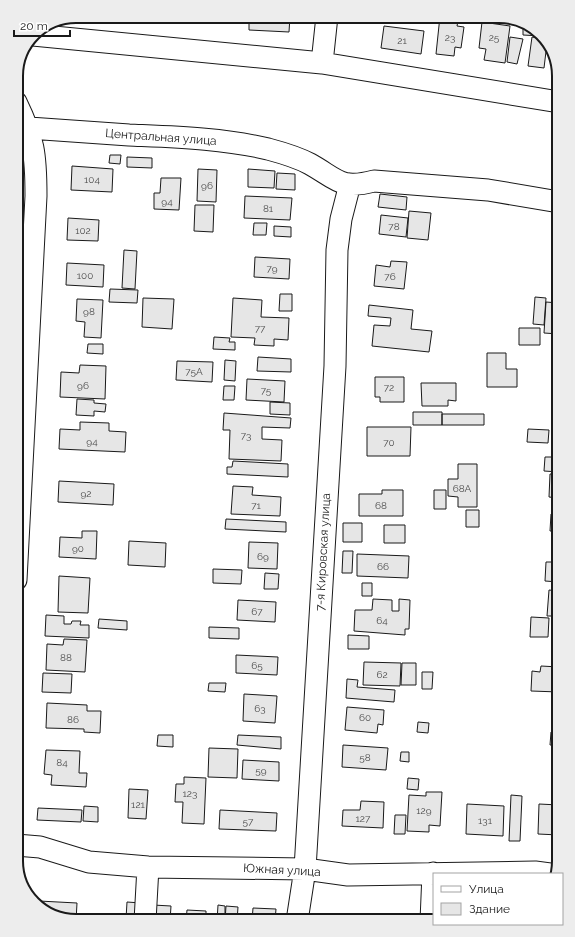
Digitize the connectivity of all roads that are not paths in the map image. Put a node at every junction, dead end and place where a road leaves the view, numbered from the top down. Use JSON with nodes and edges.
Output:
{"nodes":[{"id":1,"x":326,"y":23,"type":"edge"},
{"id":2,"x":41,"y":36,"type":"edge"},
{"id":3,"x":322,"y":63,"type":"junction"},
{"id":4,"x":552,"y":101,"type":"edge"},
{"id":5,"x":23,"y":126,"type":"edge"},
{"id":6,"x":23,"y":127,"type":"edge"},
{"id":7,"x":350,"y":184,"type":"junction"},
{"id":8,"x":552,"y":201,"type":"edge"},
{"id":9,"x":23,"y":446,"type":"edge"},
{"id":10,"x":23,"y":845,"type":"edge"},
{"id":11,"x":148,"y":867,"type":"junction"},
{"id":12,"x":305,"y":869,"type":"junction"},
{"id":13,"x":433,"y":873,"type":"junction"},
{"id":14,"x":542,"y":873,"type":"edge"},
{"id":15,"x":145,"y":914,"type":"edge"},
{"id":16,"x":298,"y":914,"type":"edge"},
{"id":17,"x":431,"y":914,"type":"edge"}],
"edges":[{"from":1,"to":3,"type":"street"},
{"from":2,"to":3,"type":"street"},
{"from":3,"to":4,"type":"street"},
{"from":5,"to":7,"type":"street","name":"Центральная улица"},
{"from":6,"to":9,"type":"street"},
{"from":7,"to":8,"type":"street","name":"Центральная улица"},
{"from":7,"to":12,"type":"street","name":"7-я Кировская улица"},
{"from":10,"to":11,"type":"street","name":"Южная улица"},
{"from":11,"to":12,"type":"street","name":"Южная улица"},
{"from":11,"to":15,"type":"street"},
{"from":12,"to":13,"type":"street","name":"Южная улица"},
{"from":12,"to":16,"type":"street","name":"7-я Кировская улица"},
{"from":13,"to":14,"type":"street","name":"Южная улица"},
{"from":13,"to":17,"type":"street"}]}
